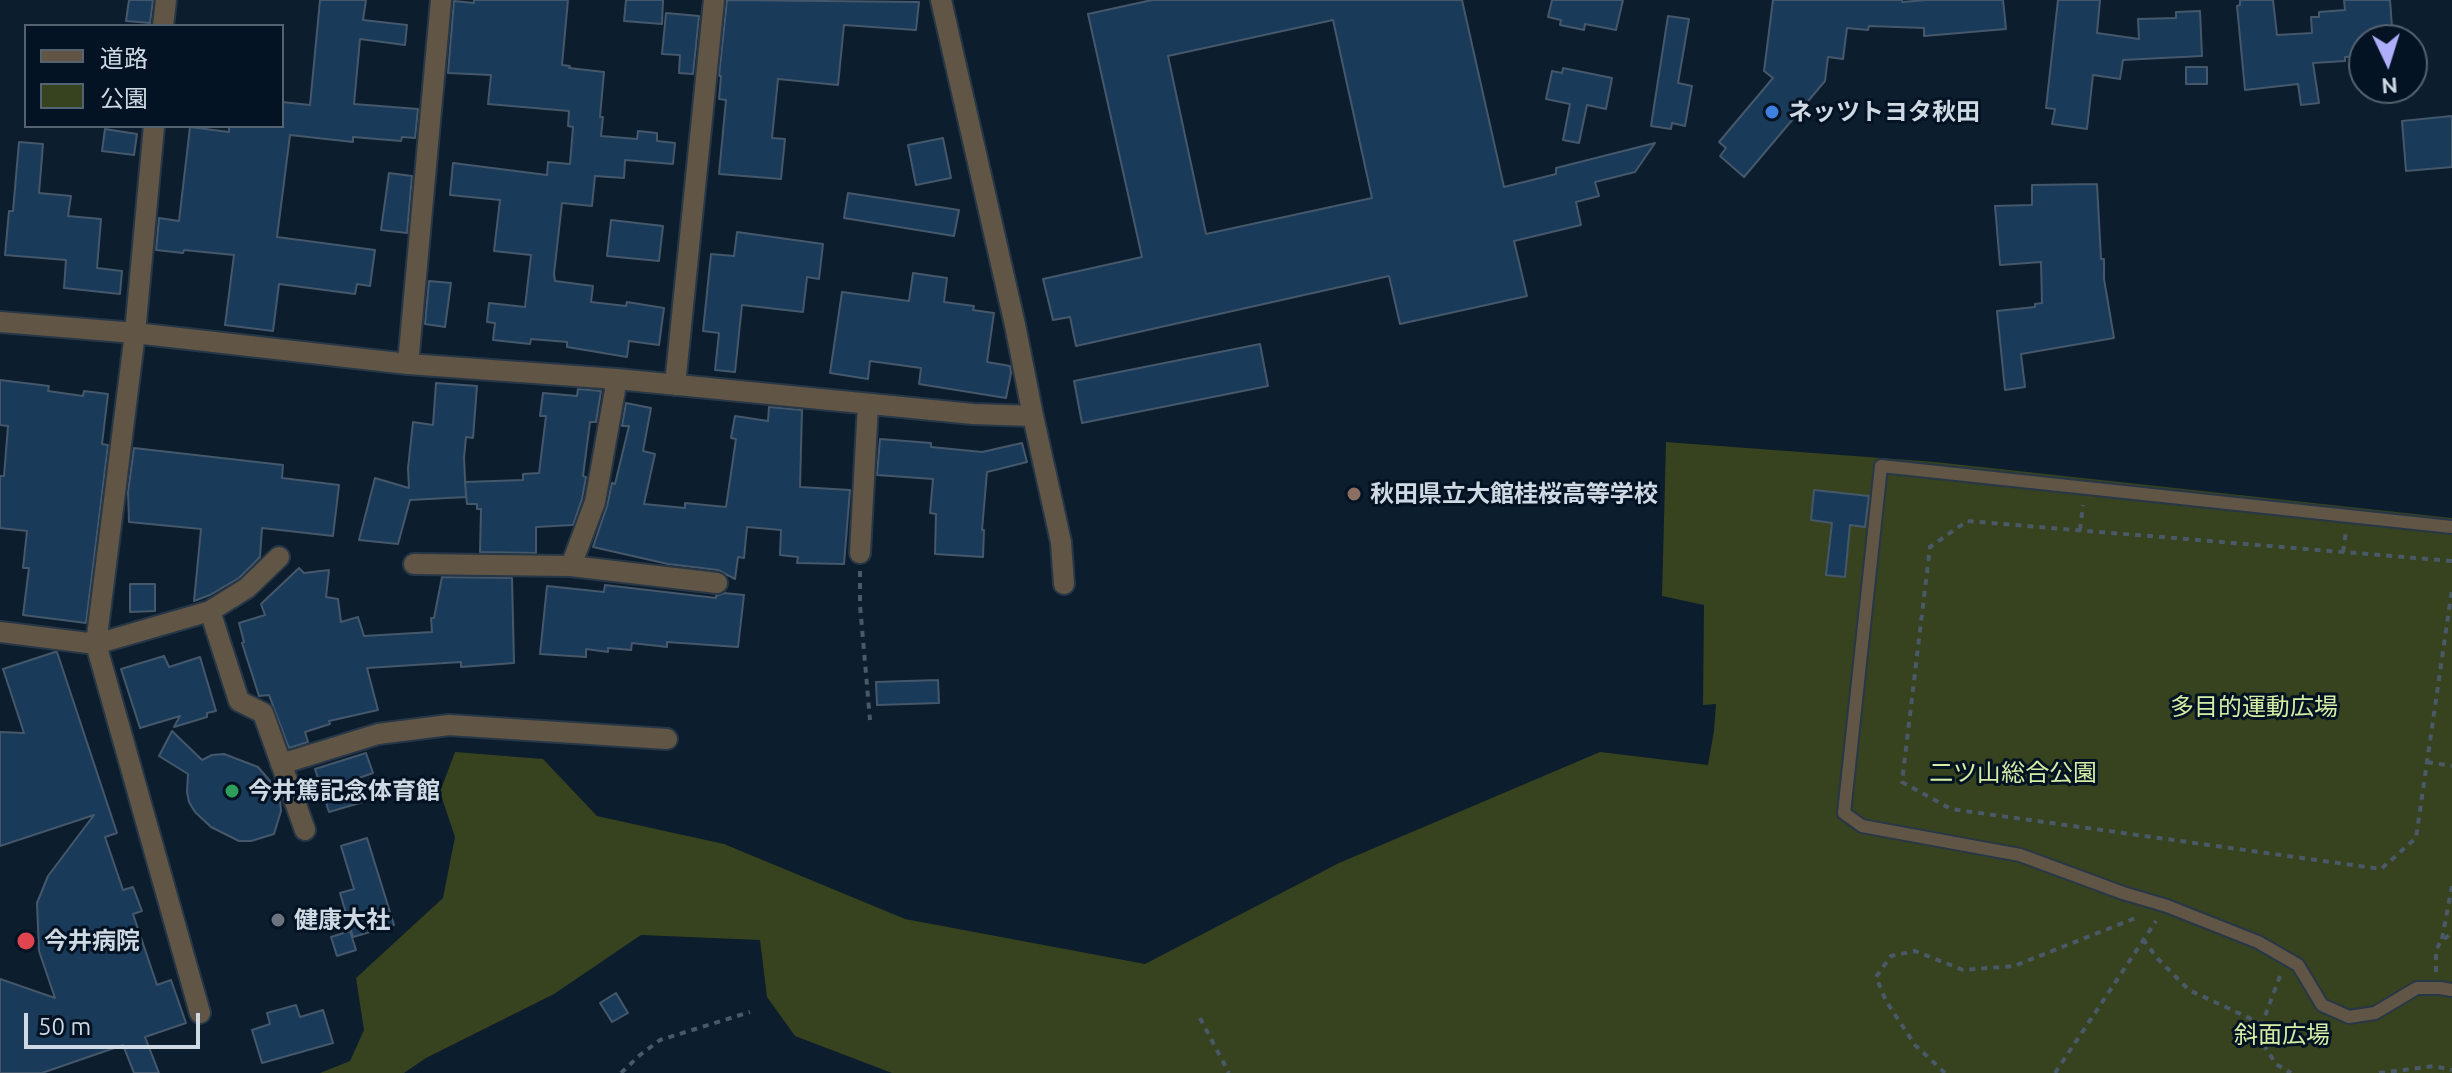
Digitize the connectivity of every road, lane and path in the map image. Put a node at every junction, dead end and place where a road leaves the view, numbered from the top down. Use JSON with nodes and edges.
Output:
{"nodes":[{"id":1,"x":166,"y":0,"type":"edge"},
{"id":2,"x":441,"y":0,"type":"edge"},
{"id":3,"x":714,"y":0,"type":"edge"},
{"id":4,"x":941,"y":0,"type":"edge"},
{"id":5,"x":163,"y":24,"type":"edge"},
{"id":6,"x":154,"y":128,"type":"edge"},
{"id":7,"x":0,"y":322,"type":"edge"},
{"id":8,"x":135,"y":333,"type":"junction"},
{"id":9,"x":408,"y":364,"type":"junction"},
{"id":10,"x":617,"y":379,"type":"junction"},
{"id":11,"x":675,"y":385,"type":"junction"},
{"id":12,"x":868,"y":404,"type":"junction"},
{"id":13,"x":1033,"y":416,"type":"junction"},
{"id":14,"x":2085,"y":488,"type":"junction"},
{"id":15,"x":2452,"y":527,"type":"edge"},
{"id":16,"x":2080,"y":530,"type":"junction"},
{"id":17,"x":860,"y":553,"type":"joint"},
{"id":18,"x":279,"y":557,"type":"dead end"},
{"id":19,"x":2452,"y":561,"type":"edge"},
{"id":20,"x":414,"y":564,"type":"dead end"},
{"id":21,"x":571,"y":566,"type":"junction"},
{"id":22,"x":717,"y":583,"type":"dead end"},
{"id":23,"x":1064,"y":584,"type":"dead end"},
{"id":24,"x":2452,"y":589,"type":"edge"},
{"id":25,"x":210,"y":611,"type":"junction"},
{"id":26,"x":0,"y":632,"type":"edge"},
{"id":27,"x":96,"y":644,"type":"junction"},
{"id":28,"x":870,"y":720,"type":"dead end"},
{"id":29,"x":667,"y":739,"type":"dead end"},
{"id":30,"x":2427,"y":762,"type":"junction"},
{"id":31,"x":281,"y":764,"type":"junction"},
{"id":32,"x":2452,"y":766,"type":"edge"},
{"id":33,"x":305,"y":830,"type":"dead end"},
{"id":34,"x":2452,"y":886,"type":"edge"},
{"id":35,"x":2167,"y":906,"type":"junction"},
{"id":36,"x":2452,"y":933,"type":"edge"},
{"id":37,"x":2143,"y":939,"type":"junction"},
{"id":38,"x":2441,"y":941,"type":"junction"},
{"id":39,"x":2287,"y":959,"type":"junction"},
{"id":40,"x":2441,"y":981,"type":"dead end"},
{"id":41,"x":2452,"y":990,"type":"edge"},
{"id":42,"x":750,"y":1012,"type":"dead end"},
{"id":43,"x":200,"y":1013,"type":"dead end"},
{"id":44,"x":1200,"y":1018,"type":"dead end"},
{"id":45,"x":2262,"y":1024,"type":"junction"},
{"id":46,"x":2452,"y":1070,"type":"edge"},
{"id":47,"x":621,"y":1073,"type":"edge"},
{"id":48,"x":1229,"y":1073,"type":"edge"},
{"id":49,"x":1945,"y":1073,"type":"edge"},
{"id":50,"x":2055,"y":1073,"type":"edge"},
{"id":51,"x":2291,"y":1073,"type":"edge"},
{"id":52,"x":2379,"y":1073,"type":"edge"}],
"edges":[{"from":1,"to":5,"type":"street"},
{"from":2,"to":9,"type":"street"},
{"from":3,"to":11,"type":"street"},
{"from":4,"to":13,"type":"street"},
{"from":6,"to":8,"type":"street"},
{"from":7,"to":8,"type":"street"},
{"from":8,"to":9,"type":"street"},
{"from":8,"to":27,"type":"street"},
{"from":9,"to":10,"type":"street"},
{"from":10,"to":11,"type":"street"},
{"from":10,"to":21,"type":"street"},
{"from":11,"to":12,"type":"street"},
{"from":12,"to":13,"type":"street"},
{"from":12,"to":17,"type":"street"},
{"from":13,"to":23,"type":"street"},
{"from":14,"to":15,"type":"lane"},
{"from":14,"to":16,"type":"path"},
{"from":14,"to":35,"type":"lane"},
{"from":16,"to":19,"type":"path"},
{"from":16,"to":30,"type":"path"},
{"from":17,"to":28,"type":"path"},
{"from":18,"to":25,"type":"street"},
{"from":20,"to":21,"type":"street"},
{"from":21,"to":22,"type":"street"},
{"from":24,"to":30,"type":"path"},
{"from":25,"to":27,"type":"street"},
{"from":25,"to":31,"type":"street"},
{"from":26,"to":27,"type":"street"},
{"from":27,"to":43,"type":"street"},
{"from":29,"to":31,"type":"street"},
{"from":30,"to":32,"type":"path"},
{"from":31,"to":33,"type":"street"},
{"from":34,"to":38,"type":"path"},
{"from":35,"to":37,"type":"path"},
{"from":35,"to":39,"type":"lane"},
{"from":35,"to":49,"type":"path"},
{"from":36,"to":38,"type":"path"},
{"from":37,"to":45,"type":"path"},
{"from":37,"to":50,"type":"path"},
{"from":38,"to":40,"type":"path"},
{"from":39,"to":41,"type":"lane"},
{"from":39,"to":45,"type":"path"},
{"from":42,"to":47,"type":"path"},
{"from":44,"to":48,"type":"path"},
{"from":45,"to":51,"type":"path"},
{"from":46,"to":52,"type":"path"}]}
